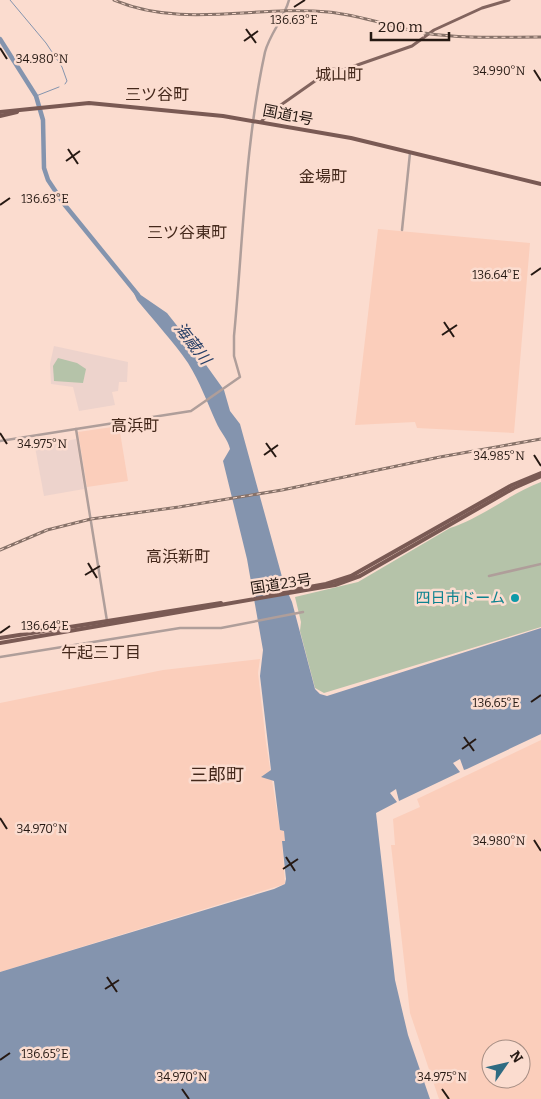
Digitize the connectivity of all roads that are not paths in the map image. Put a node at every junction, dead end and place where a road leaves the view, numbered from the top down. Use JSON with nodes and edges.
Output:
{"nodes":[{"id":1,"x":289,"y":0,"type":"edge"},
{"id":2,"x":509,"y":0,"type":"edge"},
{"id":3,"x":24,"y":111,"type":"junction"},
{"id":4,"x":0,"y":112,"type":"edge"},
{"id":5,"x":0,"y":116,"type":"edge"},
{"id":6,"x":254,"y":120,"type":"junction"},
{"id":7,"x":261,"y":122,"type":"junction"},
{"id":8,"x":410,"y":153,"type":"junction"},
{"id":9,"x":541,"y":184,"type":"edge"},
{"id":10,"x":402,"y":230,"type":"dead end"},
{"id":11,"x":76,"y":429,"type":"junction"},
{"id":12,"x":0,"y":441,"type":"edge"},
{"id":13,"x":541,"y":474,"type":"edge"},
{"id":14,"x":541,"y":564,"type":"edge"},
{"id":15,"x":489,"y":576,"type":"dead end"},
{"id":16,"x":303,"y":612,"type":"dead end"},
{"id":17,"x":107,"y":623,"type":"junction"},
{"id":18,"x":0,"y":638,"type":"edge"},
{"id":19,"x":0,"y":643,"type":"edge"},
{"id":20,"x":0,"y":657,"type":"edge"}],
"edges":[{"from":1,"to":6,"type":"street"},
{"from":2,"to":7,"type":"main road"},
{"from":3,"to":4,"type":"highway","name":"国道1号"},
{"from":3,"to":5,"type":"highway","name":"国道1号"},
{"from":3,"to":6,"type":"highway","name":"国道1号"},
{"from":6,"to":7,"type":"highway","name":"国道1号"},
{"from":6,"to":11,"type":"street"},
{"from":7,"to":8,"type":"highway","name":"国道1号"},
{"from":8,"to":9,"type":"highway","name":"国道1号"},
{"from":8,"to":10,"type":"street"},
{"from":11,"to":12,"type":"street"},
{"from":11,"to":17,"type":"street"},
{"from":13,"to":17,"type":"highway","name":"国道23号"},
{"from":14,"to":15,"type":"street"},
{"from":16,"to":20,"type":"street"},
{"from":17,"to":18,"type":"highway","name":"国道23号"},
{"from":17,"to":19,"type":"highway","name":"国道23号"}]}
